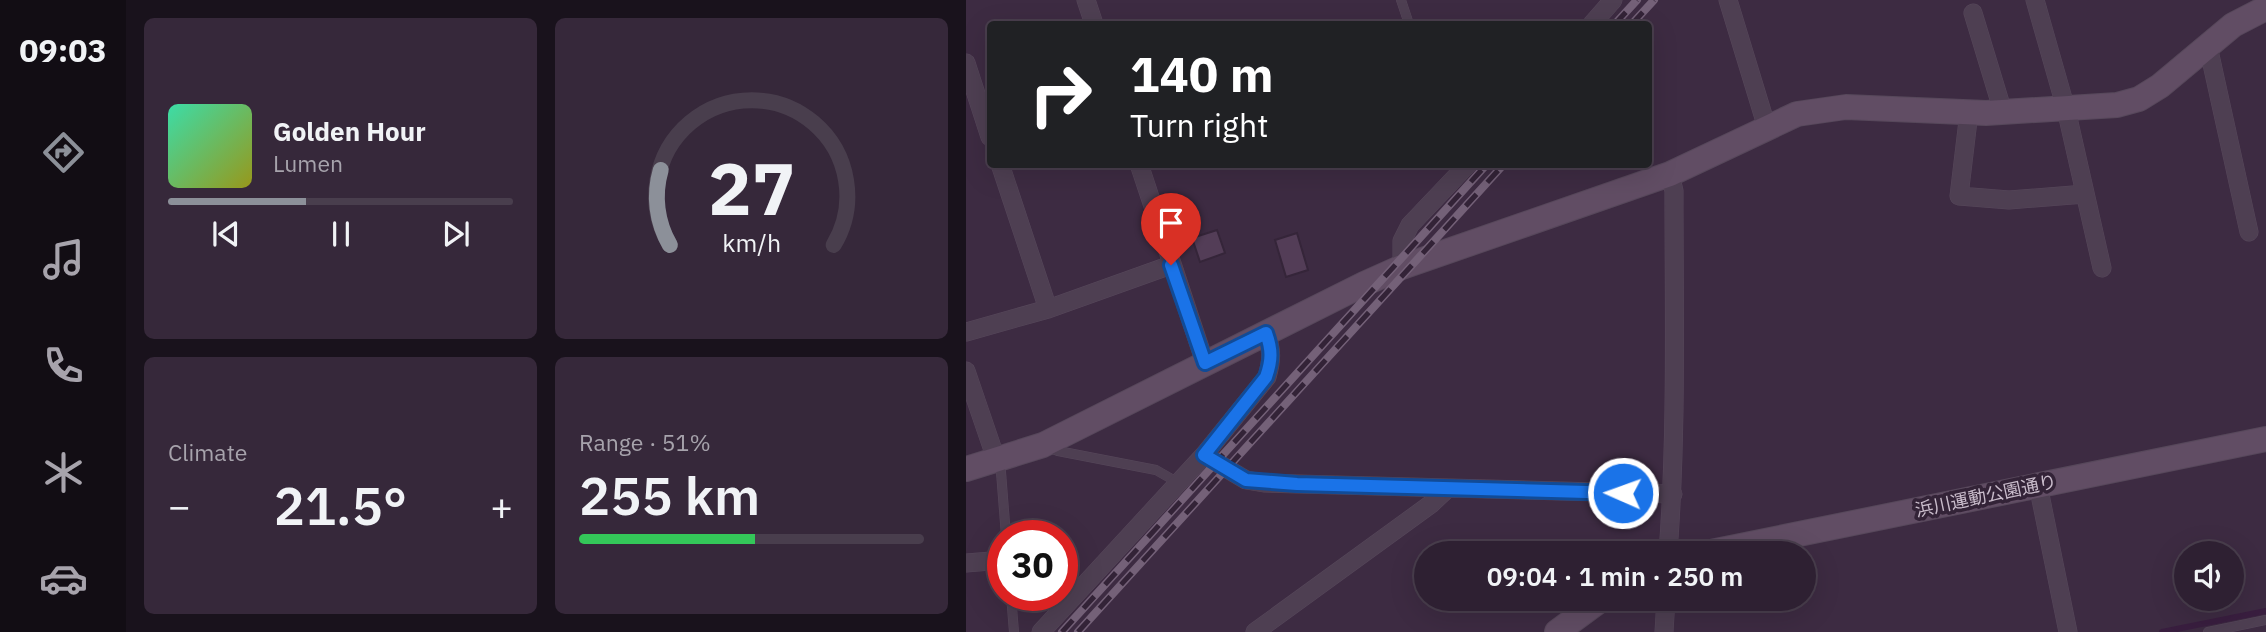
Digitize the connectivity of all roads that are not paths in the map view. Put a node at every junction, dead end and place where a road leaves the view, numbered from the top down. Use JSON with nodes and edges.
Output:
{"nodes":[{"id":1,"x":1086,"y":0,"type":"edge"},
{"id":2,"x":1401,"y":0,"type":"edge"},
{"id":3,"x":1613,"y":0,"type":"edge"},
{"id":4,"x":1728,"y":0,"type":"edge"},
{"id":5,"x":2035,"y":0,"type":"edge"},
{"id":6,"x":2266,"y":8,"type":"edge"},
{"id":7,"x":1973,"y":13,"type":"dead end"},
{"id":8,"x":1093,"y":21,"type":"edge"},
{"id":9,"x":1408,"y":21,"type":"edge"},
{"id":10,"x":1595,"y":21,"type":"edge"},
{"id":11,"x":2208,"y":46,"type":"junction"},
{"id":12,"x":966,"y":63,"type":"edge"},
{"id":13,"x":2066,"y":109,"type":"junction"},
{"id":14,"x":1969,"y":112,"type":"junction"},
{"id":15,"x":2003,"y":112,"type":"junction"},
{"id":16,"x":987,"y":128,"type":"edge"},
{"id":17,"x":1767,"y":128,"type":"junction"},
{"id":18,"x":1001,"y":168,"type":"edge"},
{"id":19,"x":1140,"y":168,"type":"edge"},
{"id":20,"x":1462,"y":168,"type":"edge"},
{"id":21,"x":1670,"y":174,"type":"junction"},
{"id":22,"x":2085,"y":194,"type":"junction"},
{"id":23,"x":2249,"y":232,"type":"dead end"},
{"id":24,"x":1171,"y":265,"type":"junction"},
{"id":25,"x":1402,"y":267,"type":"junction"},
{"id":26,"x":2102,"y":268,"type":"dead end"},
{"id":27,"x":1048,"y":309,"type":"junction"},
{"id":28,"x":966,"y":332,"type":"edge"},
{"id":29,"x":1266,"y":333,"type":"junction"},
{"id":30,"x":1205,"y":363,"type":"junction"},
{"id":31,"x":966,"y":371,"type":"edge"},
{"id":32,"x":2266,"y":439,"type":"edge"},
{"id":33,"x":1044,"y":446,"type":"junction"},
{"id":34,"x":1204,"y":455,"type":"junction"},
{"id":35,"x":996,"y":459,"type":"junction"},
{"id":36,"x":966,"y":469,"type":"edge"},
{"id":37,"x":1177,"y":482,"type":"junction"},
{"id":38,"x":2038,"y":485,"type":"junction"},
{"id":39,"x":1448,"y":488,"type":"junction"},
{"id":40,"x":1673,"y":494,"type":"junction"},
{"id":41,"x":1005,"y":520,"type":"edge"},
{"id":42,"x":1669,"y":541,"type":"edge"},
{"id":43,"x":1765,"y":541,"type":"edge"},
{"id":44,"x":987,"y":561,"type":"edge"},
{"id":45,"x":966,"y":564,"type":"edge"},
{"id":46,"x":1012,"y":611,"type":"edge"},
{"id":47,"x":1585,"y":611,"type":"edge"},
{"id":48,"x":1665,"y":611,"type":"edge"},
{"id":49,"x":2266,"y":620,"type":"edge"},
{"id":50,"x":1014,"y":632,"type":"edge"},
{"id":51,"x":1041,"y":632,"type":"edge"},
{"id":52,"x":1255,"y":632,"type":"edge"},
{"id":53,"x":1557,"y":632,"type":"edge"},
{"id":54,"x":1664,"y":632,"type":"edge"},
{"id":55,"x":2068,"y":632,"type":"edge"},
{"id":56,"x":2208,"y":632,"type":"edge"}],
"edges":[{"from":1,"to":8,"type":"street"},
{"from":2,"to":9,"type":"lane"},
{"from":3,"to":10,"type":"street"},
{"from":4,"to":17,"type":"street"},
{"from":5,"to":13,"type":"street"},
{"from":6,"to":11,"type":"street"},
{"from":7,"to":15,"type":"street"},
{"from":11,"to":13,"type":"street"},
{"from":11,"to":23,"type":"street"},
{"from":12,"to":16,"type":"street"},
{"from":13,"to":15,"type":"street"},
{"from":13,"to":22,"type":"street"},
{"from":14,"to":15,"type":"street"},
{"from":14,"to":17,"type":"street"},
{"from":14,"to":22,"type":"street"},
{"from":17,"to":21,"type":"street"},
{"from":18,"to":27,"type":"street"},
{"from":19,"to":24,"type":"street"},
{"from":20,"to":25,"type":"street"},
{"from":21,"to":25,"type":"street"},
{"from":21,"to":40,"type":"street"},
{"from":22,"to":26,"type":"street"},
{"from":24,"to":27,"type":"street"},
{"from":24,"to":30,"type":"street"},
{"from":25,"to":29,"type":"street"},
{"from":27,"to":28,"type":"street"},
{"from":29,"to":30,"type":"street"},
{"from":29,"to":34,"type":"street"},
{"from":30,"to":33,"type":"street"},
{"from":31,"to":35,"type":"street"},
{"from":32,"to":38,"type":"street","name":"浜川運動公園通り"},
{"from":33,"to":35,"type":"street"},
{"from":33,"to":37,"type":"lane"},
{"from":34,"to":37,"type":"street"},
{"from":34,"to":39,"type":"street"},
{"from":35,"to":36,"type":"street"},
{"from":35,"to":41,"type":"lane"},
{"from":37,"to":51,"type":"street"},
{"from":38,"to":43,"type":"street","name":"浜川運動公園通り"},
{"from":38,"to":55,"type":"street"},
{"from":39,"to":40,"type":"street"},
{"from":39,"to":52,"type":"street"},
{"from":40,"to":42,"type":"street"},
{"from":44,"to":45,"type":"street"},
{"from":46,"to":50,"type":"lane"},
{"from":47,"to":53,"type":"street"},
{"from":48,"to":54,"type":"street"},
{"from":49,"to":56,"type":"lane"}]}
